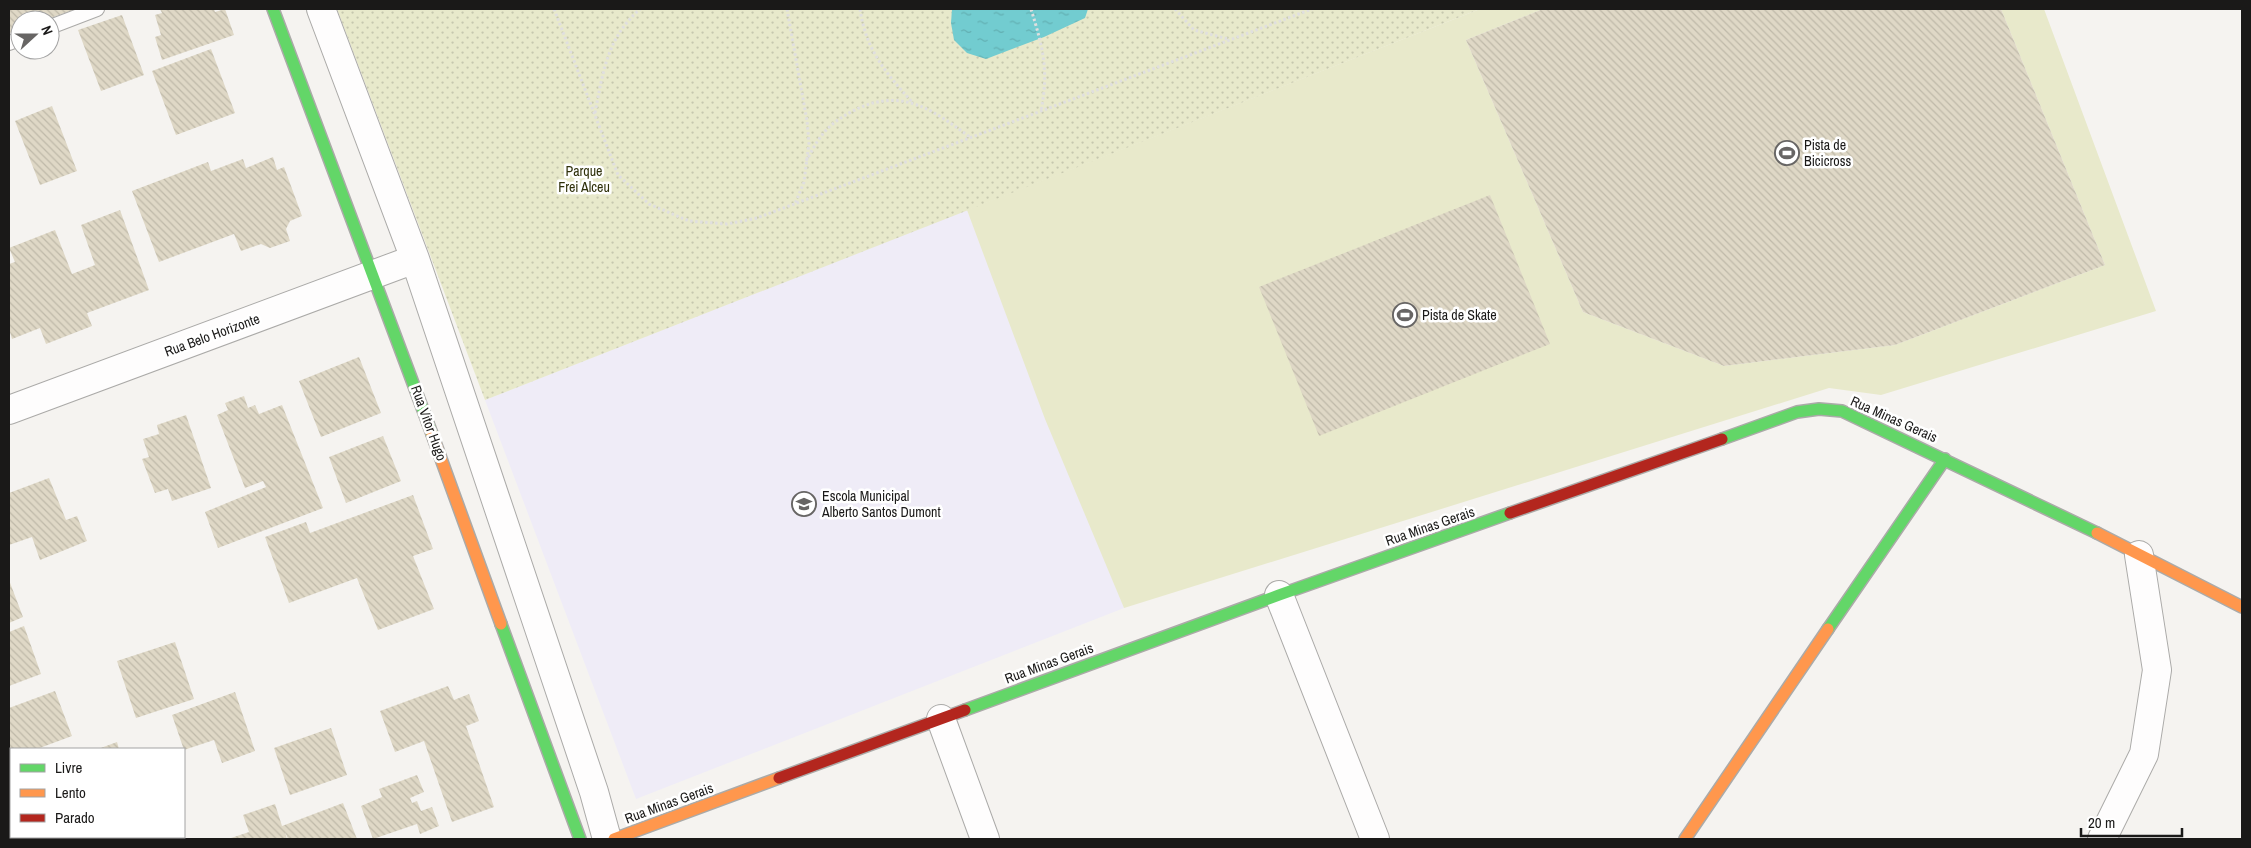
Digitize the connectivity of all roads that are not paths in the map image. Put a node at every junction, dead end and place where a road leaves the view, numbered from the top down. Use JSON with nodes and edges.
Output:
{"nodes":[{"id":1,"x":97,"y":9,"type":"edge"},
{"id":2,"x":273,"y":9,"type":"edge"},
{"id":3,"x":321,"y":9,"type":"edge"},
{"id":4,"x":60,"y":23,"type":"edge"},
{"id":5,"x":415,"y":259,"type":"junction"},
{"id":6,"x":374,"y":275,"type":"junction"},
{"id":7,"x":9,"y":410,"type":"edge"},
{"id":8,"x":1945,"y":459,"type":"junction"},
{"id":9,"x":2139,"y":555,"type":"junction"},
{"id":10,"x":1279,"y":595,"type":"junction"},
{"id":11,"x":2242,"y":607,"type":"edge"},
{"id":12,"x":941,"y":719,"type":"junction"},
{"id":13,"x":580,"y":839,"type":"edge"},
{"id":14,"x":607,"y":839,"type":"edge"},
{"id":15,"x":614,"y":839,"type":"edge"},
{"id":16,"x":985,"y":839,"type":"edge"},
{"id":17,"x":1375,"y":839,"type":"edge"},
{"id":18,"x":1685,"y":839,"type":"edge"},
{"id":19,"x":2102,"y":839,"type":"edge"}],
"edges":[{"from":1,"to":4,"type":"lane"},
{"from":2,"to":6,"type":"street","name":"Rua Vitor Hugo"},
{"from":3,"to":5,"type":"street"},
{"from":5,"to":6,"type":"street","name":"Rua Belo Horizonte"},
{"from":5,"to":14,"type":"street"},
{"from":6,"to":7,"type":"street","name":"Rua Belo Horizonte"},
{"from":6,"to":13,"type":"street","name":"Rua Vitor Hugo"},
{"from":8,"to":9,"type":"street","name":"Rua Minas Gerais"},
{"from":8,"to":10,"type":"street","name":"Rua Minas Gerais"},
{"from":8,"to":18,"type":"street"},
{"from":9,"to":11,"type":"street","name":"Rua Minas Gerais"},
{"from":9,"to":19,"type":"street"},
{"from":10,"to":12,"type":"street","name":"Rua Minas Gerais"},
{"from":10,"to":17,"type":"street"},
{"from":12,"to":15,"type":"street","name":"Rua Minas Gerais"},
{"from":12,"to":16,"type":"street"}]}
